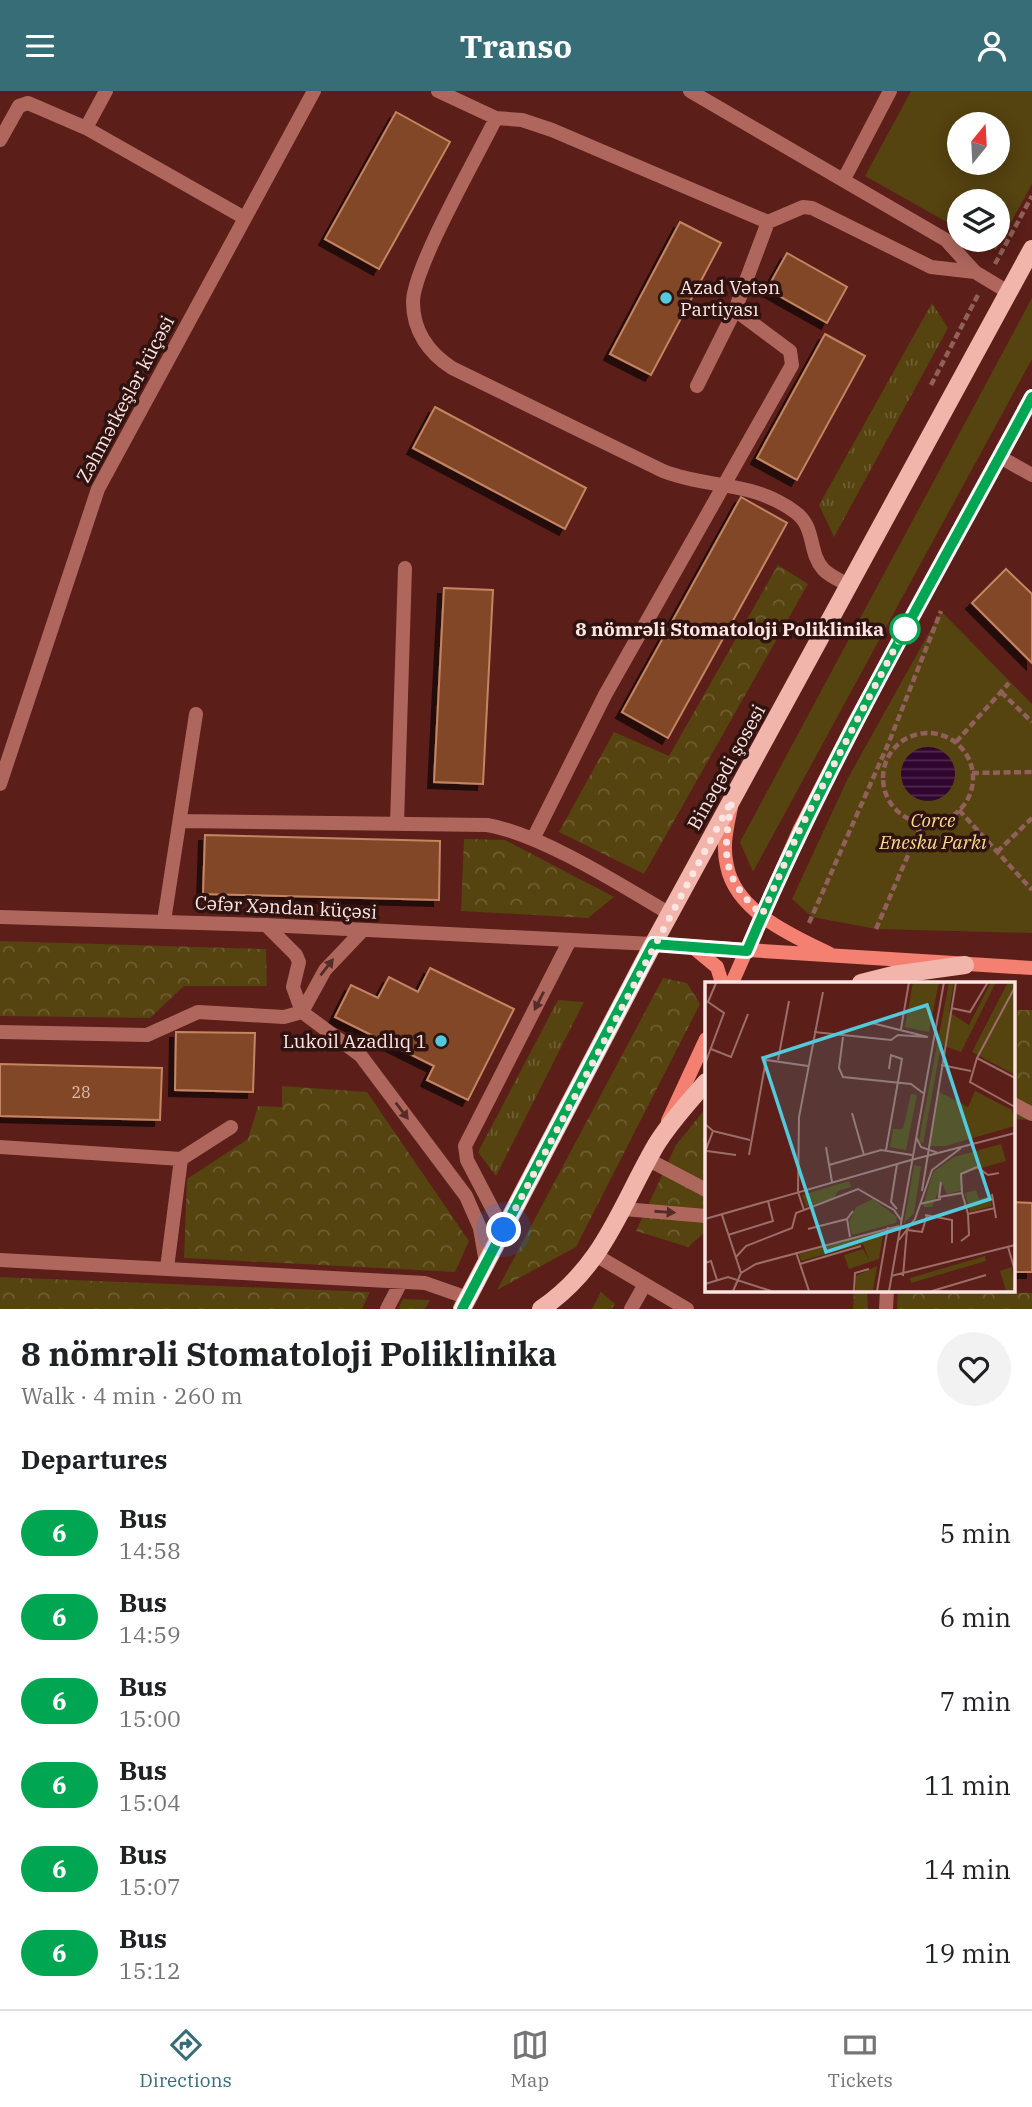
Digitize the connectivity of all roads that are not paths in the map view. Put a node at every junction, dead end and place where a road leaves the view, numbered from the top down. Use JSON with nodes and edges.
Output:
{"nodes":[{"id":1,"x":106,"y":91,"type":"edge"},
{"id":2,"x":314,"y":91,"type":"edge"},
{"id":3,"x":438,"y":91,"type":"edge"},
{"id":4,"x":690,"y":91,"type":"edge"},
{"id":5,"x":890,"y":91,"type":"edge"},
{"id":6,"x":496,"y":118,"type":"junction"},
{"id":7,"x":86,"y":128,"type":"junction"},
{"id":8,"x":0,"y":140,"type":"edge"},
{"id":9,"x":844,"y":179,"type":"junction"},
{"id":10,"x":243,"y":218,"type":"junction"},
{"id":11,"x":768,"y":222,"type":"junction"},
{"id":12,"x":1032,"y":249,"type":"edge"},
{"id":13,"x":975,"y":272,"type":"junction"},
{"id":14,"x":1008,"y":292,"type":"junction"},
{"id":15,"x":734,"y":310,"type":"junction"},
{"id":16,"x":697,"y":386,"type":"dead end"},
{"id":17,"x":1032,"y":397,"type":"edge"},
{"id":18,"x":999,"y":457,"type":"junction"},
{"id":19,"x":1032,"y":475,"type":"edge"},
{"id":20,"x":723,"y":484,"type":"junction"},
{"id":21,"x":405,"y":568,"type":"dead end"},
{"id":22,"x":850,"y":586,"type":"junction"},
{"id":23,"x":196,"y":714,"type":"dead end"},
{"id":24,"x":0,"y":784,"type":"edge"},
{"id":25,"x":732,"y":800,"type":"junction"},
{"id":26,"x":181,"y":821,"type":"junction"},
{"id":27,"x":397,"y":824,"type":"junction"},
{"id":28,"x":533,"y":839,"type":"junction"},
{"id":29,"x":670,"y":914,"type":"junction"},
{"id":30,"x":762,"y":915,"type":"junction"},
{"id":31,"x":0,"y":917,"type":"edge"},
{"id":32,"x":164,"y":921,"type":"junction"},
{"id":33,"x":266,"y":925,"type":"junction"},
{"id":34,"x":363,"y":930,"type":"junction"},
{"id":35,"x":570,"y":940,"type":"junction"},
{"id":36,"x":653,"y":944,"type":"junction"},
{"id":37,"x":694,"y":947,"type":"junction"},
{"id":38,"x":747,"y":951,"type":"junction"},
{"id":39,"x":838,"y":958,"type":"junction"},
{"id":40,"x":965,"y":965,"type":"junction"},
{"id":41,"x":1032,"y":968,"type":"edge"},
{"id":42,"x":722,"y":982,"type":"edge"},
{"id":43,"x":732,"y":982,"type":"edge"},
{"id":44,"x":865,"y":982,"type":"edge"},
{"id":45,"x":302,"y":1012,"type":"junction"},
{"id":46,"x":0,"y":1032,"type":"edge"},
{"id":47,"x":705,"y":1041,"type":"edge"},
{"id":48,"x":705,"y":1083,"type":"edge"},
{"id":49,"x":1014,"y":1105,"type":"edge"},
{"id":50,"x":1032,"y":1114,"type":"edge"},
{"id":51,"x":231,"y":1127,"type":"dead end"},
{"id":52,"x":0,"y":1147,"type":"edge"},
{"id":53,"x":653,"y":1152,"type":"junction"},
{"id":54,"x":181,"y":1159,"type":"junction"},
{"id":55,"x":705,"y":1189,"type":"edge"},
{"id":56,"x":624,"y":1209,"type":"junction"},
{"id":57,"x":705,"y":1216,"type":"edge"},
{"id":58,"x":504,"y":1230,"type":"junction"},
{"id":59,"x":597,"y":1256,"type":"junction"},
{"id":60,"x":0,"y":1260,"type":"edge"},
{"id":61,"x":486,"y":1263,"type":"junction"},
{"id":62,"x":167,"y":1268,"type":"junction"},
{"id":63,"x":401,"y":1282,"type":"junction"},
{"id":64,"x":644,"y":1286,"type":"junction"},
{"id":65,"x":887,"y":1291,"type":"edge"},
{"id":66,"x":465,"y":1304,"type":"edge"},
{"id":67,"x":387,"y":1309,"type":"edge"},
{"id":68,"x":541,"y":1309,"type":"edge"},
{"id":69,"x":631,"y":1309,"type":"edge"},
{"id":70,"x":687,"y":1309,"type":"edge"},
{"id":71,"x":886,"y":1309,"type":"edge"}],
"edges":[{"from":1,"to":7,"type":"street"},
{"from":2,"to":10,"type":"street","name":"Zəhmətkeşlər küçəsi"},
{"from":3,"to":6,"type":"street"},
{"from":4,"to":9,"type":"street"},
{"from":5,"to":9,"type":"street"},
{"from":6,"to":11,"type":"street"},
{"from":6,"to":20,"type":"street"},
{"from":7,"to":8,"type":"street"},
{"from":7,"to":10,"type":"street"},
{"from":9,"to":13,"type":"street"},
{"from":10,"to":24,"type":"street","name":"Zəhmətkeşlər küçəsi"},
{"from":11,"to":13,"type":"street"},
{"from":11,"to":15,"type":"street"},
{"from":12,"to":14,"type":"main road","name":"Binəqədi şosesi"},
{"from":13,"to":14,"type":"street"},
{"from":14,"to":22,"type":"main road","name":"Binəqədi şosesi"},
{"from":15,"to":16,"type":"street"},
{"from":15,"to":20,"type":"street"},
{"from":17,"to":18,"type":"street"},
{"from":18,"to":19,"type":"street"},
{"from":18,"to":30,"type":"street"},
{"from":20,"to":22,"type":"street"},
{"from":20,"to":28,"type":"street"},
{"from":21,"to":27,"type":"street"},
{"from":22,"to":25,"type":"main road","name":"Binəqədi şosesi"},
{"from":23,"to":26,"type":"street"},
{"from":25,"to":29,"type":"main road","name":"Binəqədi şosesi"},
{"from":25,"to":30,"type":"street"},
{"from":26,"to":27,"type":"street"},
{"from":26,"to":32,"type":"street"},
{"from":27,"to":28,"type":"street"},
{"from":28,"to":29,"type":"street"},
{"from":29,"to":36,"type":"main road","name":"Binəqədi şosesi"},
{"from":30,"to":38,"type":"street"},
{"from":30,"to":39,"type":"street"},
{"from":31,"to":32,"type":"street","name":"Cəfər Xəndan küçəsi"},
{"from":32,"to":33,"type":"street","name":"Cəfər Xəndan küçəsi"},
{"from":33,"to":34,"type":"street","name":"Cəfər Xəndan küçəsi"},
{"from":33,"to":45,"type":"street"},
{"from":34,"to":35,"type":"street","name":"Cəfər Xəndan küçəsi"},
{"from":45,"to":34,"type":"street","one_way":true},
{"from":35,"to":36,"type":"street","name":"Cəfər Xəndan küçəsi"},
{"from":35,"to":58,"type":"street","one_way":true},
{"from":36,"to":37,"type":"street"},
{"from":36,"to":58,"type":"main road","name":"Binəqədi şosesi"},
{"from":37,"to":38,"type":"street"},
{"from":37,"to":42,"type":"street"},
{"from":38,"to":39,"type":"street"},
{"from":38,"to":43,"type":"street"},
{"from":39,"to":40,"type":"street"},
{"from":40,"to":41,"type":"street"},
{"from":40,"to":44,"type":"main road"},
{"from":45,"to":46,"type":"street"},
{"from":45,"to":61,"type":"street","one_way":true},
{"from":47,"to":53,"type":"street"},
{"from":48,"to":53,"type":"main road"},
{"from":49,"to":50,"type":"street"},
{"from":51,"to":54,"type":"street"},
{"from":52,"to":54,"type":"street"},
{"from":53,"to":55,"type":"street"},
{"from":53,"to":56,"type":"main road"},
{"from":54,"to":62,"type":"street"},
{"from":56,"to":57,"type":"street","one_way":true},
{"from":56,"to":59,"type":"main road"},
{"from":58,"to":61,"type":"main road","name":"Binəqədi şosesi"},
{"from":59,"to":64,"type":"street"},
{"from":59,"to":68,"type":"main road"},
{"from":60,"to":62,"type":"street"},
{"from":61,"to":66,"type":"main road","name":"Binəqədi şosesi"},
{"from":62,"to":63,"type":"street"},
{"from":63,"to":66,"type":"street"},
{"from":63,"to":67,"type":"street"},
{"from":64,"to":69,"type":"street"},
{"from":64,"to":70,"type":"street"},
{"from":65,"to":71,"type":"street"}]}
